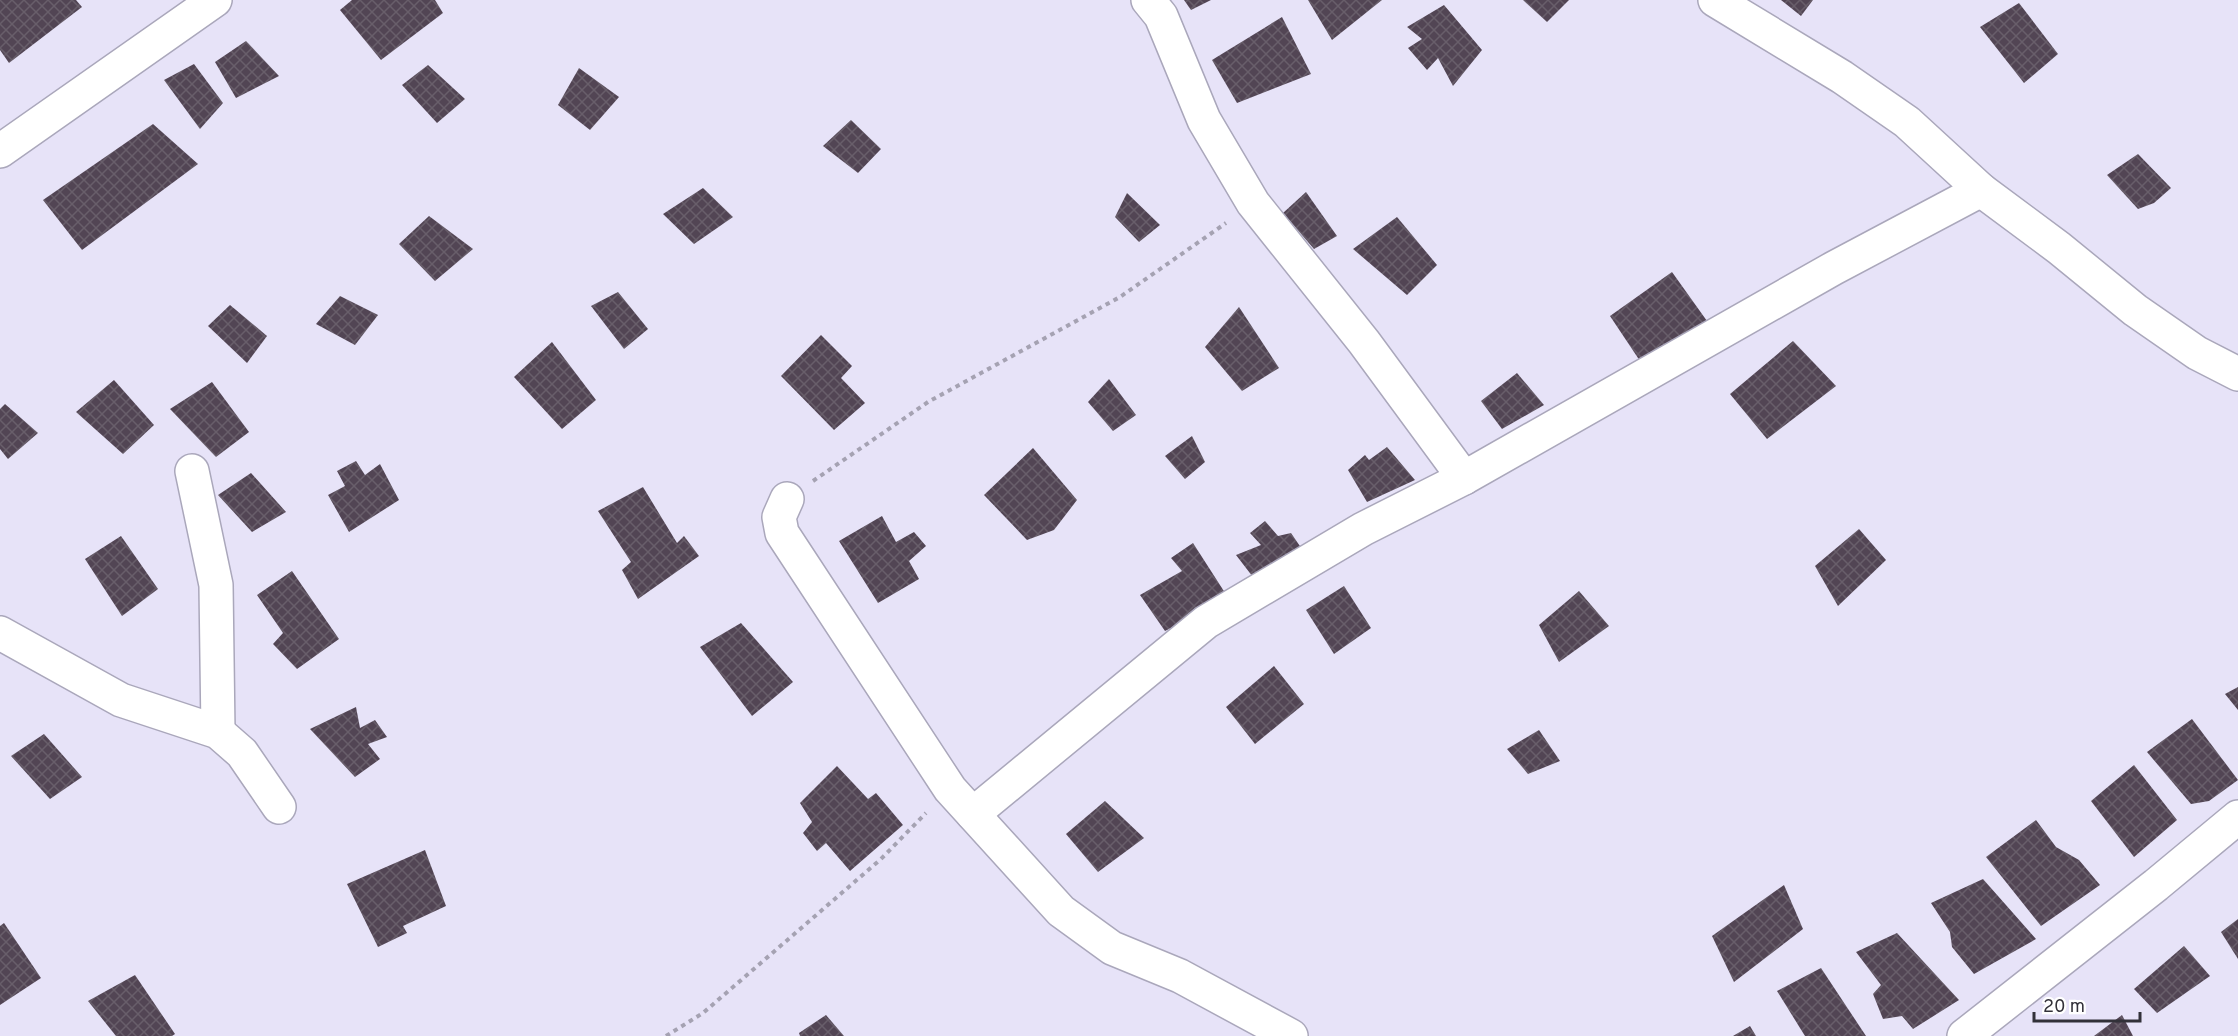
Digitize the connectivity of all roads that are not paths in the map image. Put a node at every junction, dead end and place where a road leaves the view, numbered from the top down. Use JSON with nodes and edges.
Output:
{"nodes":[{"id":1,"x":215,"y":0,"type":"edge"},
{"id":2,"x":1148,"y":0,"type":"edge"},
{"id":3,"x":1715,"y":0,"type":"edge"},
{"id":4,"x":9,"y":137,"type":"edge"},
{"id":5,"x":1981,"y":190,"type":"junction"},
{"id":6,"x":2238,"y":374,"type":"edge"},
{"id":7,"x":192,"y":471,"type":"dead end"},
{"id":8,"x":1464,"y":478,"type":"junction"},
{"id":9,"x":787,"y":499,"type":"road end"},
{"id":10,"x":0,"y":633,"type":"edge"},
{"id":11,"x":218,"y":732,"type":"junction"},
{"id":12,"x":279,"y":807,"type":"dead end"},
{"id":13,"x":973,"y":814,"type":"junction"},
{"id":14,"x":2238,"y":817,"type":"edge"},
{"id":15,"x":1291,"y":1036,"type":"edge"},
{"id":16,"x":1964,"y":1036,"type":"edge"}],
"edges":[{"from":1,"to":4,"type":"street"},
{"from":2,"to":8,"type":"street"},
{"from":3,"to":5,"type":"street"},
{"from":5,"to":6,"type":"street"},
{"from":5,"to":8,"type":"street"},
{"from":7,"to":11,"type":"street"},
{"from":8,"to":13,"type":"street"},
{"from":9,"to":13,"type":"street"},
{"from":10,"to":11,"type":"street"},
{"from":11,"to":12,"type":"street"},
{"from":13,"to":15,"type":"street"},
{"from":14,"to":16,"type":"street"}]}
